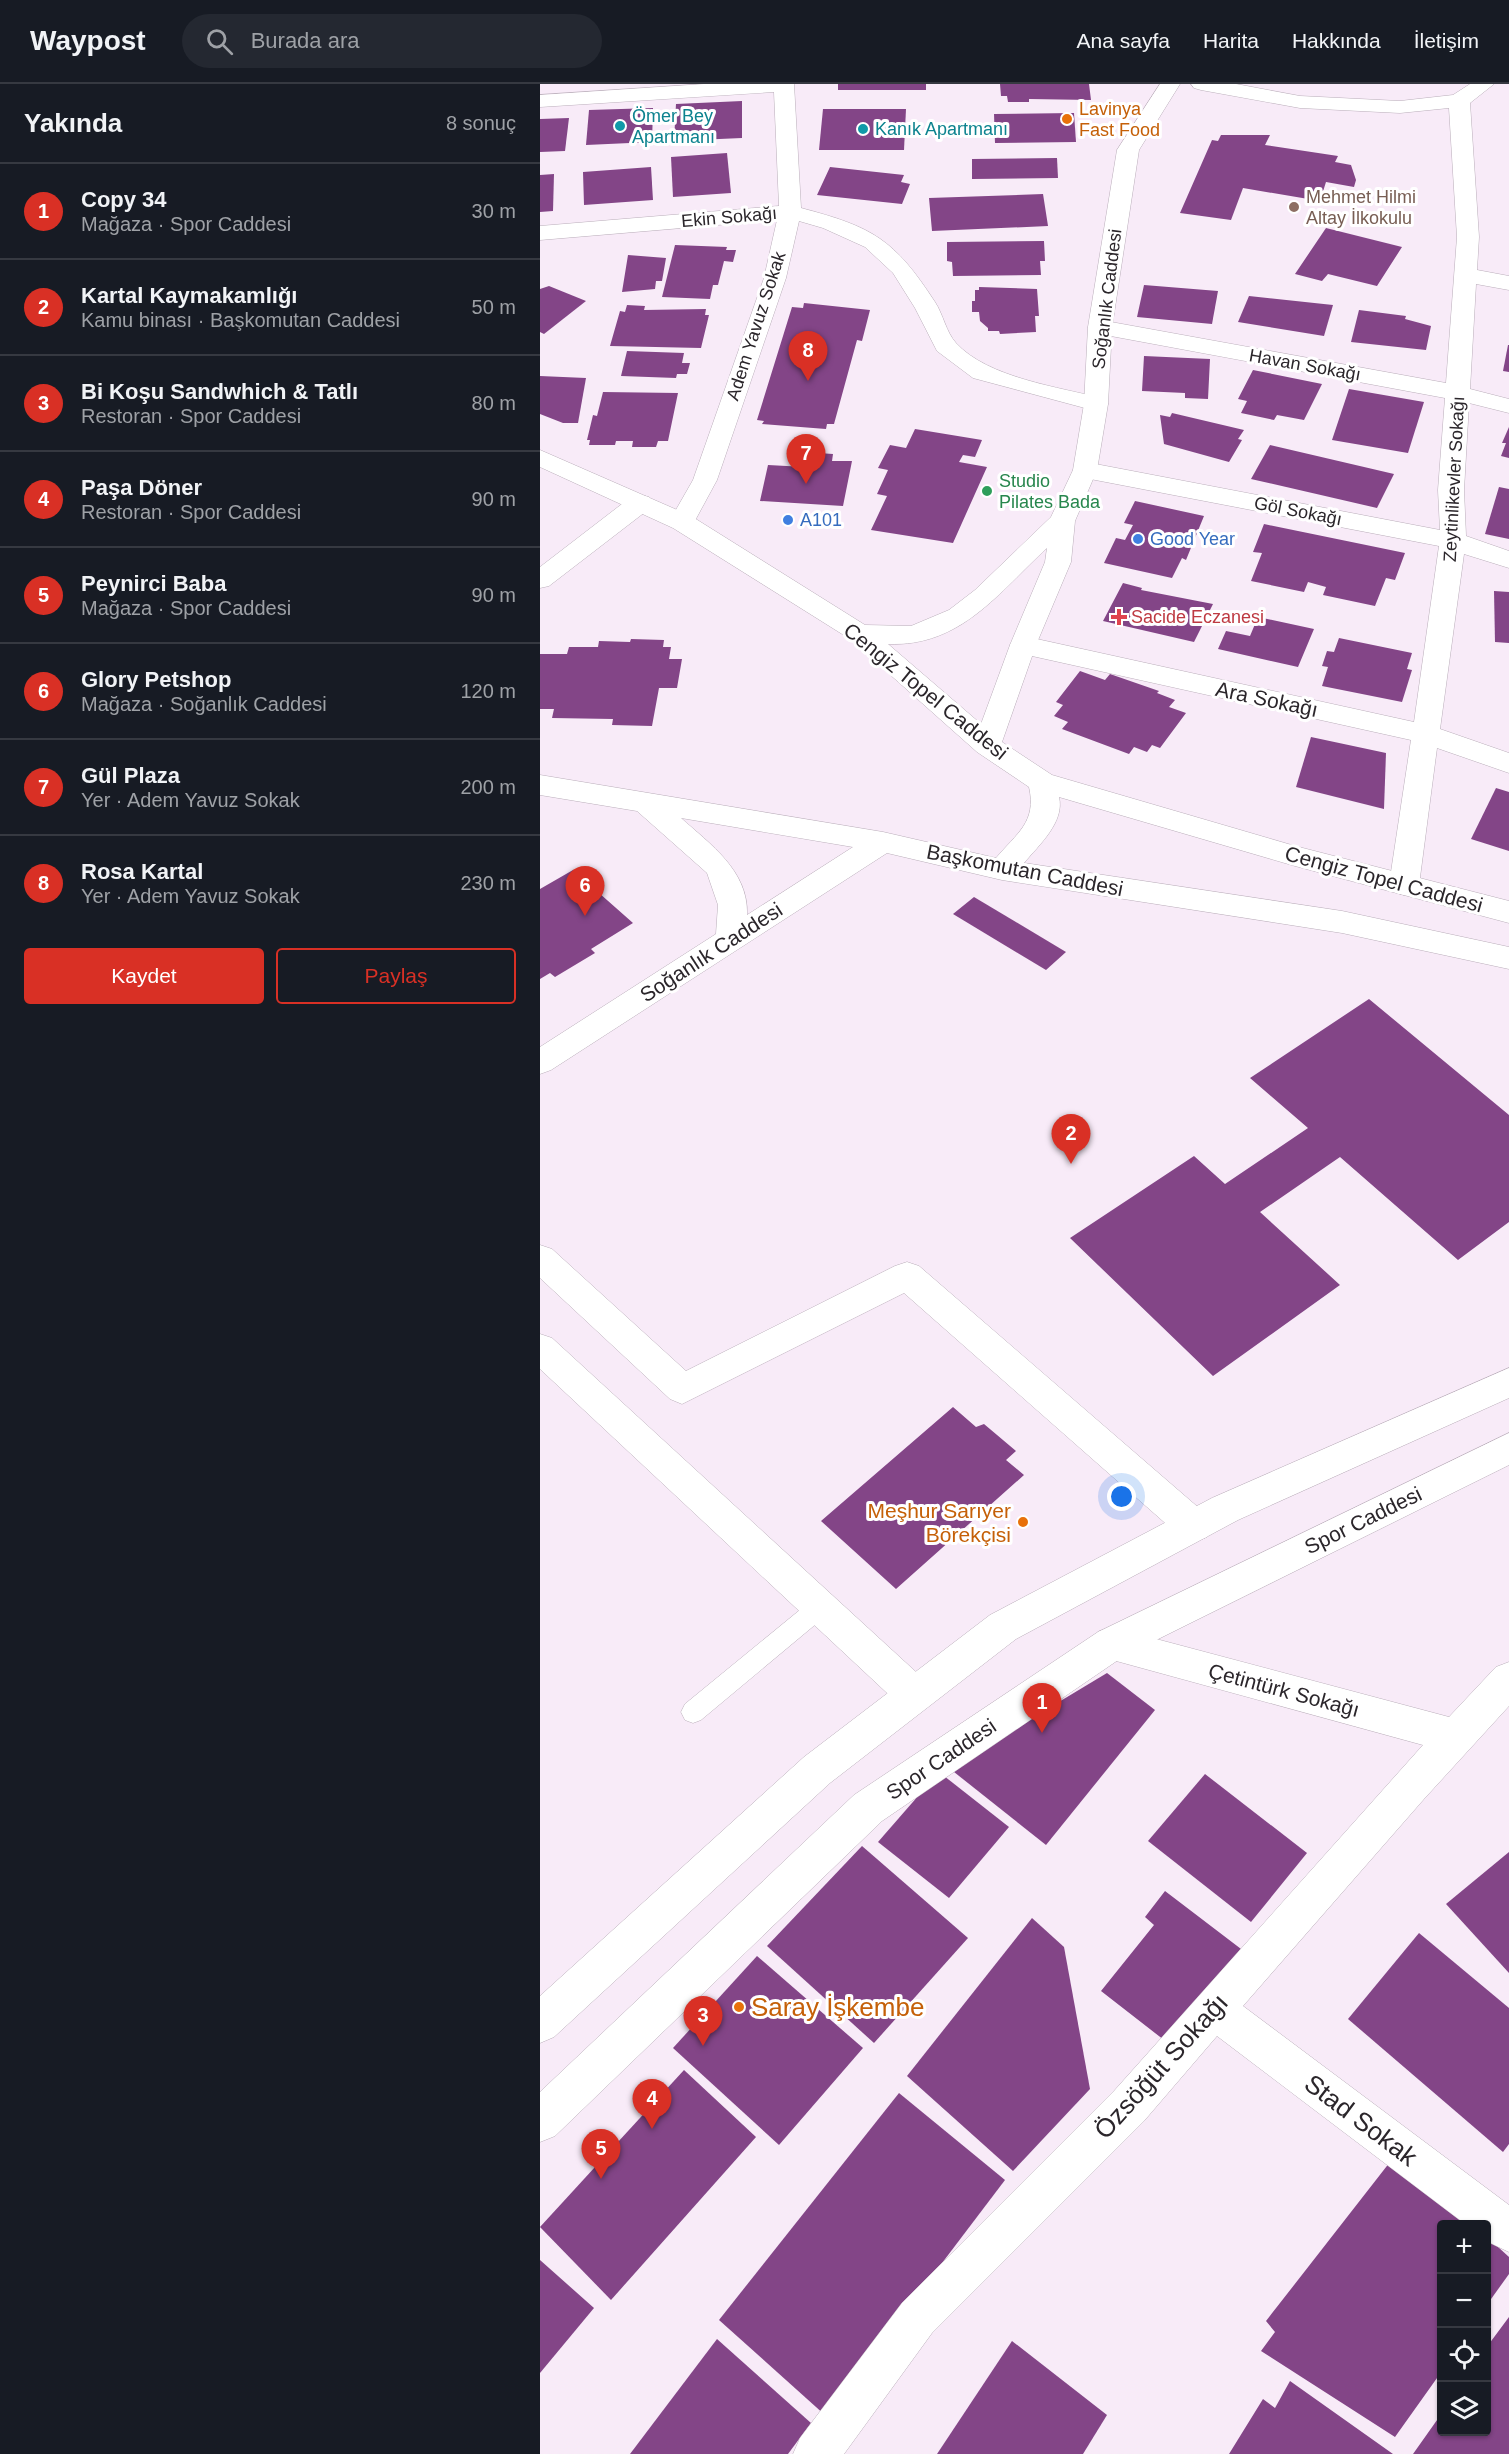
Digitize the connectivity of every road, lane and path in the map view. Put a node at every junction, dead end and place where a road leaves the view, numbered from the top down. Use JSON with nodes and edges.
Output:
{"nodes":[{"id":1,"x":1170,"y":84,"type":"edge"},
{"id":2,"x":1201,"y":84,"type":"edge"},
{"id":3,"x":1484,"y":84,"type":"edge"},
{"id":4,"x":784,"y":85,"type":"edge"},
{"id":5,"x":540,"y":101,"type":"edge"},
{"id":6,"x":1460,"y":101,"type":"junction"},
{"id":7,"x":790,"y":212,"type":"junction"},
{"id":8,"x":540,"y":233,"type":"edge"},
{"id":9,"x":1464,"y":275,"type":"junction"},
{"id":10,"x":1509,"y":283,"type":"edge"},
{"id":11,"x":1100,"y":327,"type":"junction"},
{"id":12,"x":1459,"y":393,"type":"junction"},
{"id":13,"x":1096,"y":404,"type":"junction"},
{"id":14,"x":1509,"y":406,"type":"edge"},
{"id":15,"x":540,"y":458,"type":"edge"},
{"id":16,"x":1084,"y":470,"type":"junction"},
{"id":17,"x":640,"y":503,"type":"junction"},
{"id":18,"x":1062,"y":521,"type":"junction"},
{"id":19,"x":682,"y":522,"type":"junction"},
{"id":20,"x":1453,"y":541,"type":"junction"},
{"id":21,"x":1509,"y":560,"type":"edge"},
{"id":22,"x":540,"y":580,"type":"edge"},
{"id":23,"x":859,"y":633,"type":"junction"},
{"id":24,"x":1023,"y":645,"type":"junction"},
{"id":25,"x":1427,"y":734,"type":"junction"},
{"id":26,"x":987,"y":745,"type":"junction"},
{"id":27,"x":1509,"y":763,"type":"edge"},
{"id":28,"x":1042,"y":782,"type":"junction"},
{"id":29,"x":540,"y":785,"type":"edge"},
{"id":30,"x":646,"y":803,"type":"junction"},
{"id":31,"x":882,"y":842,"type":"junction"},
{"id":32,"x":1002,"y":870,"type":"junction"},
{"id":33,"x":1404,"y":885,"type":"junction"},
{"id":34,"x":1509,"y":912,"type":"edge"},
{"id":35,"x":731,"y":939,"type":"junction"},
{"id":36,"x":1509,"y":958,"type":"edge"},
{"id":37,"x":540,"y":1062,"type":"edge"},
{"id":38,"x":540,"y":1258,"type":"edge"},
{"id":39,"x":540,"y":1348,"type":"edge"},
{"id":40,"x":1509,"y":1382,"type":"edge"},
{"id":41,"x":1509,"y":1448,"type":"edge"},
{"id":42,"x":1194,"y":1526,"type":"junction"},
{"id":43,"x":820,"y":1606,"type":"junction"},
{"id":44,"x":1112,"y":1644,"type":"junction"},
{"id":45,"x":1509,"y":1678,"type":"edge"},
{"id":46,"x":915,"y":1695,"type":"junction"},
{"id":47,"x":693,"y":1712,"type":"dead end"},
{"id":48,"x":1456,"y":1736,"type":"junction"},
{"id":49,"x":1214,"y":2009,"type":"junction"},
{"id":50,"x":540,"y":2023,"type":"edge"},
{"id":51,"x":540,"y":2121,"type":"edge"},
{"id":52,"x":1509,"y":2231,"type":"edge"},
{"id":53,"x":816,"y":2454,"type":"edge"}],
"edges":[{"from":1,"to":11,"type":"street","name":"Soğanlık Caddesi"},
{"from":2,"to":6,"type":"street"},
{"from":3,"to":6,"type":"street"},
{"from":4,"to":5,"type":"street"},
{"from":4,"to":7,"type":"street","name":"Adem Yavuz Sokak"},
{"from":6,"to":9,"type":"street","name":"Zeytinlikevler Sokağı"},
{"from":7,"to":8,"type":"street","name":"Ekin Sokağı"},
{"from":7,"to":13,"type":"street","name":"Ekin Sokağı"},
{"from":7,"to":19,"type":"street","name":"Adem Yavuz Sokak"},
{"from":9,"to":10,"type":"street"},
{"from":9,"to":12,"type":"street","name":"Zeytinlikevler Sokağı"},
{"from":11,"to":12,"type":"street","name":"Havan Sokağı"},
{"from":11,"to":13,"type":"street","name":"Soğanlık Caddesi"},
{"from":12,"to":14,"type":"street","name":"Havan Sokağı"},
{"from":12,"to":20,"type":"street","name":"Zeytinlikevler Sokağı"},
{"from":13,"to":16,"type":"street","name":"Soğanlık Caddesi"},
{"from":15,"to":17,"type":"street","name":"Cengiz Topel Caddesi"},
{"from":16,"to":18,"type":"street","name":"Soğanlık Caddesi"},
{"from":16,"to":20,"type":"street","name":"Göl Sokağı"},
{"from":17,"to":19,"type":"street","name":"Cengiz Topel Caddesi"},
{"from":17,"to":22,"type":"street"},
{"from":18,"to":23,"type":"street","name":"Soğanlık Caddesi"},
{"from":18,"to":24,"type":"street","name":"Soğanlık Caddesi"},
{"from":19,"to":23,"type":"street","name":"Cengiz Topel Caddesi"},
{"from":20,"to":21,"type":"street","name":"Göl Sokağı"},
{"from":20,"to":25,"type":"street","name":"Zeytinlikevler Sokağı"},
{"from":23,"to":26,"type":"street","name":"Cengiz Topel Caddesi"},
{"from":24,"to":25,"type":"street","name":"Ara Sokağı"},
{"from":24,"to":26,"type":"street","name":"Soğanlık Caddesi"},
{"from":25,"to":27,"type":"street","name":"Ara Sokağı"},
{"from":25,"to":33,"type":"street","name":"Zeytinlikevler Sokağı"},
{"from":26,"to":28,"type":"street","name":"Cengiz Topel Caddesi"},
{"from":28,"to":32,"type":"street"},
{"from":28,"to":33,"type":"street","name":"Cengiz Topel Caddesi"},
{"from":29,"to":30,"type":"street","name":"Başkomutan Caddesi"},
{"from":30,"to":31,"type":"street","name":"Başkomutan Caddesi"},
{"from":30,"to":35,"type":"street"},
{"from":31,"to":32,"type":"street","name":"Başkomutan Caddesi"},
{"from":31,"to":35,"type":"street","name":"Soğanlık Caddesi"},
{"from":32,"to":36,"type":"street","name":"Başkomutan Caddesi"},
{"from":33,"to":34,"type":"street","name":"Cengiz Topel Caddesi"},
{"from":35,"to":37,"type":"street","name":"Soğanlık Caddesi"},
{"from":38,"to":42,"type":"street"},
{"from":39,"to":43,"type":"street"},
{"from":40,"to":42,"type":"street"},
{"from":41,"to":44,"type":"street","name":"Spor Caddesi"},
{"from":42,"to":46,"type":"street"},
{"from":43,"to":46,"type":"street"},
{"from":43,"to":47,"type":"lane"},
{"from":44,"to":48,"type":"street","name":"Çetintürk Sokağı"},
{"from":44,"to":51,"type":"street","name":"Spor Caddesi"},
{"from":45,"to":48,"type":"street","name":"Özsöğüt Sokağı"},
{"from":46,"to":50,"type":"street"},
{"from":48,"to":49,"type":"street","name":"Özsöğüt Sokağı"},
{"from":49,"to":52,"type":"street","name":"Stad Sokak"},
{"from":49,"to":53,"type":"street","name":"Özsöğüt Sokağı"}]}
